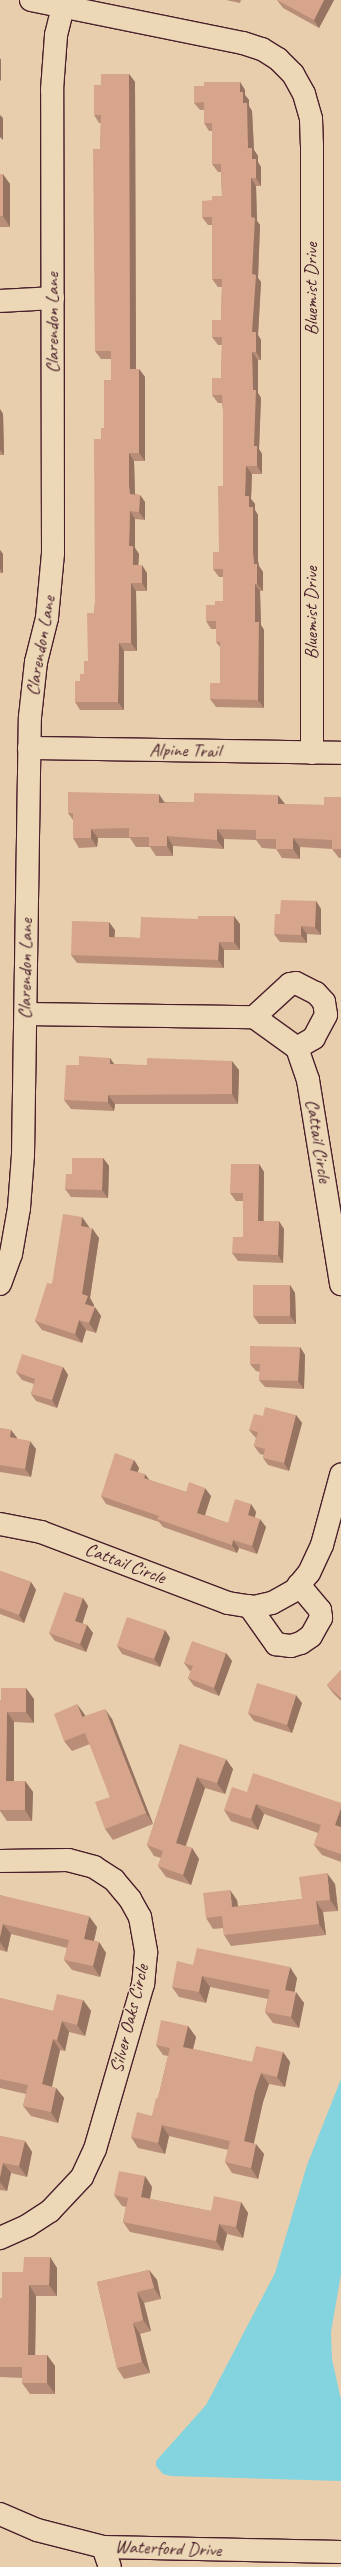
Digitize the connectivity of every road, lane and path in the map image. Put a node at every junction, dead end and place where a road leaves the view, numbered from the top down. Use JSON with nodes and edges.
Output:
{"nodes":[{"id":1,"x":31,"y":0,"type":"edge"},
{"id":2,"x":63,"y":6,"type":"junction"},
{"id":3,"x":53,"y":298,"type":"junction"},
{"id":4,"x":0,"y":301,"type":"edge"},
{"id":5,"x":29,"y":748,"type":"junction"},
{"id":6,"x":312,"y":752,"type":"junction"},
{"id":7,"x":341,"y":753,"type":"edge"},
{"id":8,"x":26,"y":1014,"type":"junction"},
{"id":9,"x":254,"y":1017,"type":"junction"},
{"id":10,"x":297,"y":1048,"type":"junction"},
{"id":11,"x":0,"y":1284,"type":"edge"},
{"id":12,"x":341,"y":1284,"type":"edge"},
{"id":13,"x":341,"y":1476,"type":"edge"},
{"id":14,"x":0,"y":1524,"type":"edge"},
{"id":15,"x":300,"y":1585,"type":"junction"},
{"id":16,"x":249,"y":1606,"type":"junction"},
{"id":17,"x":0,"y":1861,"type":"edge"},
{"id":18,"x":0,"y":2238,"type":"edge"},
{"id":19,"x":0,"y":2514,"type":"edge"},
{"id":20,"x":103,"y":2547,"type":"junction"},
{"id":21,"x":341,"y":2552,"type":"edge"},
{"id":22,"x":278,"y":2560,"type":"edge"},
{"id":23,"x":110,"y":2567,"type":"edge"}],
"edges":[{"from":1,"to":2,"type":"street","name":"Bluemist Drive"},
{"from":2,"to":3,"type":"street","name":"Clarendon Lane"},
{"from":2,"to":6,"type":"street","name":"Bluemist Drive"},
{"from":3,"to":4,"type":"street"},
{"from":3,"to":5,"type":"street","name":"Clarendon Lane"},
{"from":5,"to":6,"type":"street","name":"Alpine Trail"},
{"from":5,"to":8,"type":"street","name":"Clarendon Lane"},
{"from":6,"to":7,"type":"street","name":"Alpine Trail"},
{"from":8,"to":9,"type":"street"},
{"from":8,"to":11,"type":"street","name":"Clarendon Lane"},
{"from":9,"to":10,"type":"street"},
{"from":9,"to":10,"type":"street"},
{"from":10,"to":12,"type":"street","name":"Cattail Circle"},
{"from":13,"to":15,"type":"street","name":"Cattail Circle"},
{"from":14,"to":16,"type":"street","name":"Cattail Circle"},
{"from":15,"to":16,"type":"street","name":"Cattail Circle"},
{"from":15,"to":16,"type":"street"},
{"from":17,"to":18,"type":"street","name":"Silver Oaks Circle"},
{"from":19,"to":20,"type":"street","name":"Waterford Drive"},
{"from":20,"to":22,"type":"street","name":"Waterford Drive"},
{"from":20,"to":23,"type":"street"},
{"from":21,"to":22,"type":"street","name":"Waterford Drive"}]}
